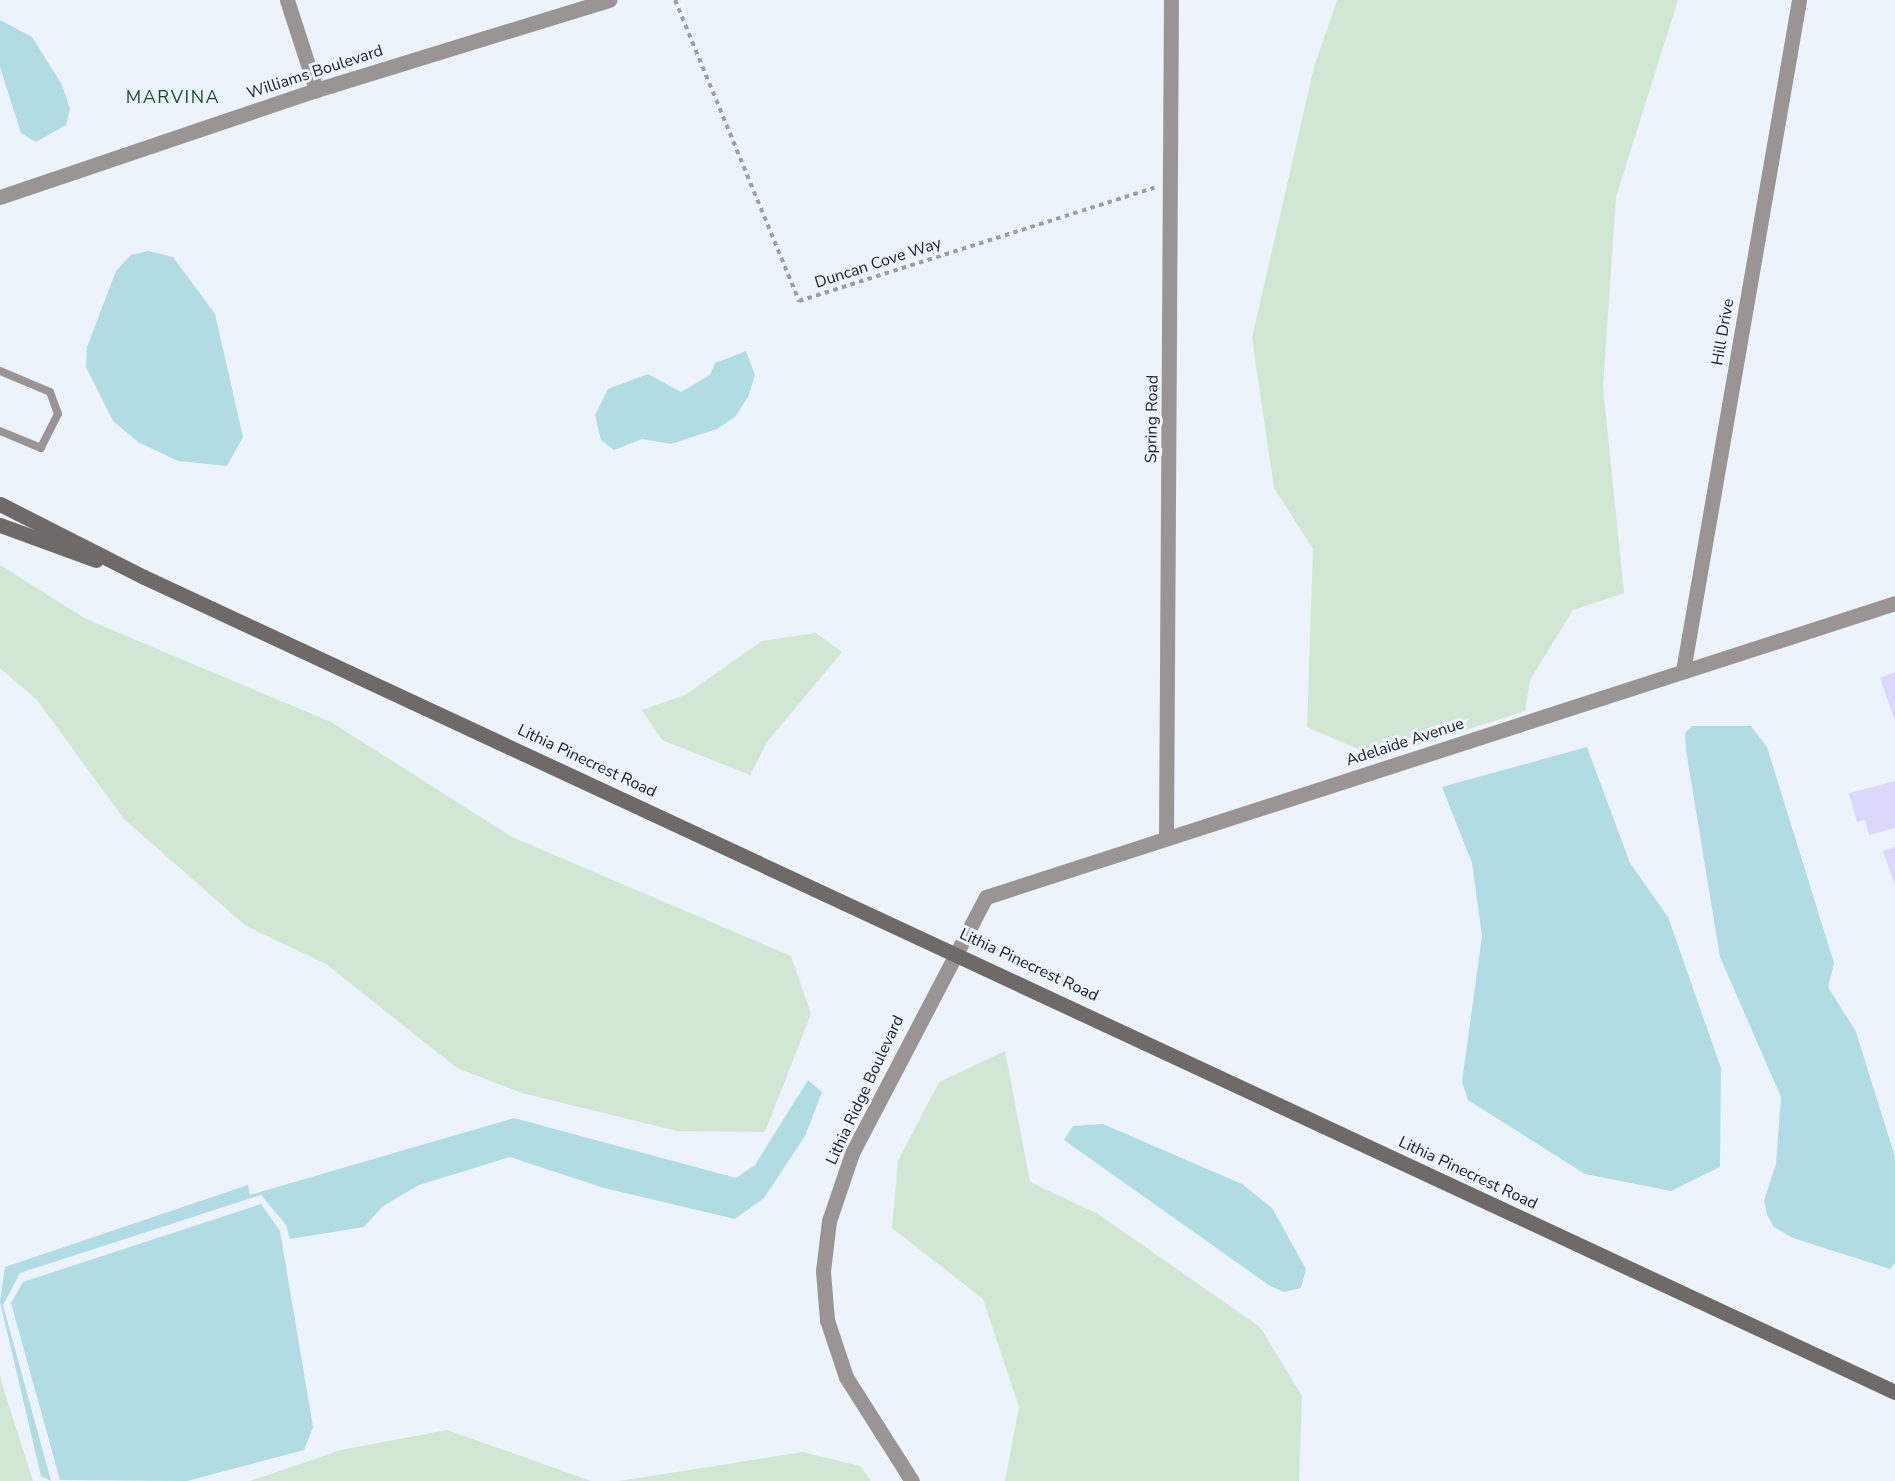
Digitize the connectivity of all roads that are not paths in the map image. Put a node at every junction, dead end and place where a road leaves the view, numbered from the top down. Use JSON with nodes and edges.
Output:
{"nodes":[{"id":1,"x":287,"y":0,"type":"edge"},
{"id":2,"x":609,"y":0,"type":"edge"},
{"id":3,"x":1171,"y":0,"type":"edge"},
{"id":4,"x":1799,"y":0,"type":"edge"},
{"id":5,"x":316,"y":90,"type":"junction"},
{"id":6,"x":0,"y":197,"type":"edge"},
{"id":7,"x":0,"y":371,"type":"edge"},
{"id":8,"x":0,"y":431,"type":"edge"},
{"id":9,"x":0,"y":504,"type":"edge"},
{"id":10,"x":0,"y":525,"type":"edge"},
{"id":11,"x":144,"y":577,"type":"junction"},
{"id":12,"x":1895,"y":603,"type":"edge"},
{"id":13,"x":1683,"y":671,"type":"junction"},
{"id":14,"x":1166,"y":838,"type":"junction"},
{"id":15,"x":954,"y":950,"type":"junction"},
{"id":16,"x":1895,"y":1392,"type":"edge"},
{"id":17,"x":912,"y":1481,"type":"edge"}],
"edges":[{"from":1,"to":5,"type":"street"},
{"from":2,"to":5,"type":"street","name":"Williams Boulevard"},
{"from":3,"to":14,"type":"street","name":"Spring Road"},
{"from":4,"to":13,"type":"street","name":"Hill Drive"},
{"from":5,"to":6,"type":"street","name":"Williams Boulevard"},
{"from":7,"to":8,"type":"lane"},
{"from":9,"to":11,"type":"main road","name":"Lithia Pinecrest Road"},
{"from":10,"to":11,"type":"main road","name":"Lithia Pinecrest Road"},
{"from":11,"to":15,"type":"main road","name":"Lithia Pinecrest Road"},
{"from":12,"to":13,"type":"street","name":"Adelaide Avenue"},
{"from":13,"to":14,"type":"street","name":"Adelaide Avenue"},
{"from":14,"to":15,"type":"street","name":"Adelaide Avenue"},
{"from":15,"to":16,"type":"main road","name":"Lithia Pinecrest Road"},
{"from":15,"to":17,"type":"street","name":"Lithia Ridge Boulevard"}]}
